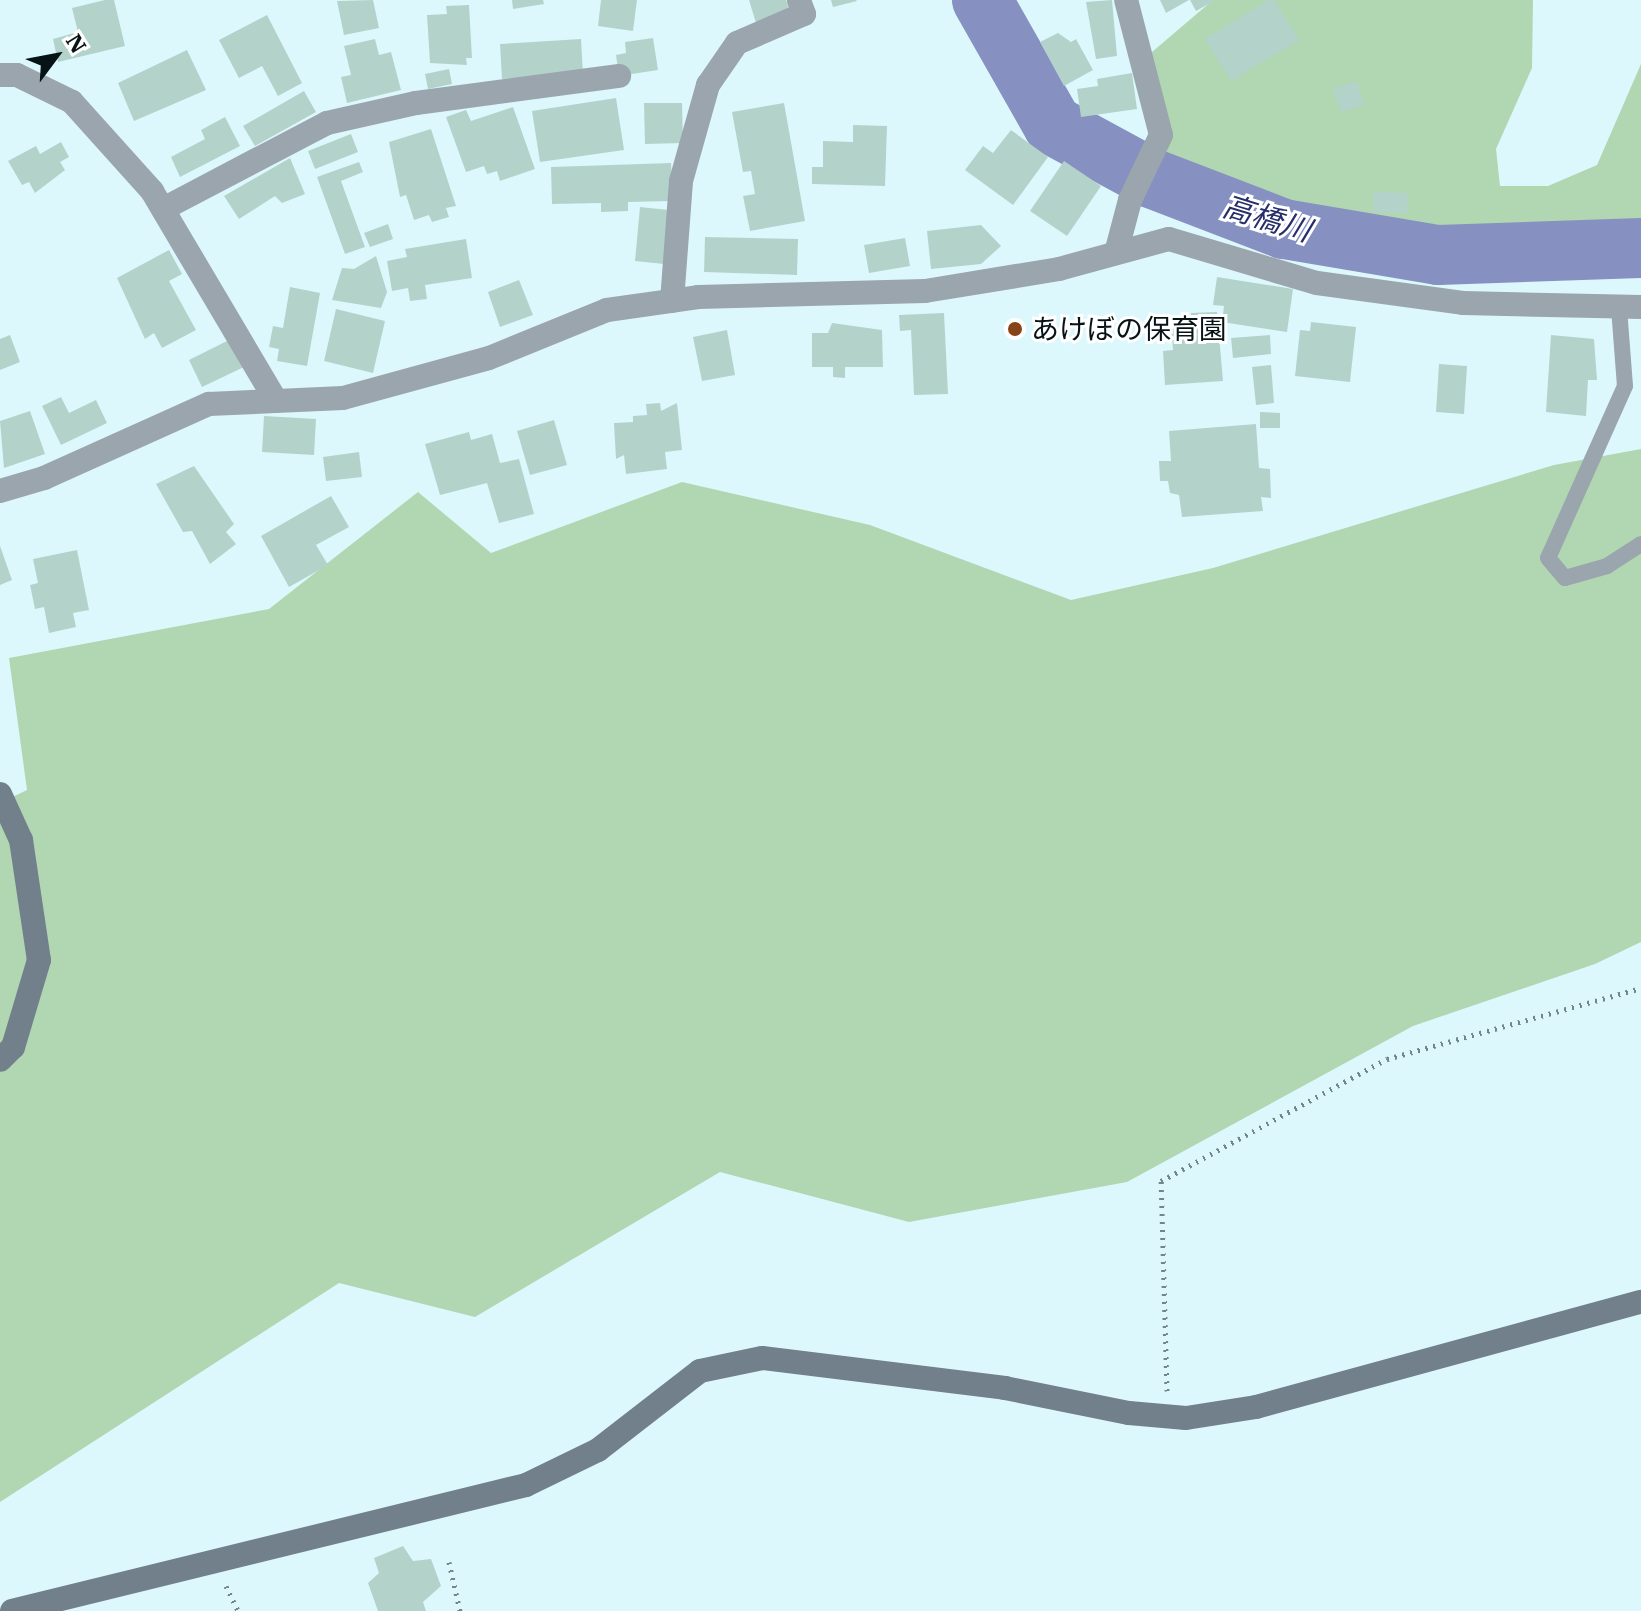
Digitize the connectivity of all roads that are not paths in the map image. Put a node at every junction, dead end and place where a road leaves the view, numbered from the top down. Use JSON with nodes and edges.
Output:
{"nodes":[{"id":1,"x":799,"y":0,"type":"edge"},
{"id":2,"x":1126,"y":0,"type":"edge"},
{"id":3,"x":0,"y":75,"type":"edge"},
{"id":4,"x":619,"y":76,"type":"dead end"},
{"id":5,"x":163,"y":209,"type":"junction"},
{"id":6,"x":1116,"y":253,"type":"junction"},
{"id":7,"x":672,"y":301,"type":"junction"},
{"id":8,"x":1630,"y":307,"type":"edge"},
{"id":9,"x":276,"y":401,"type":"junction"},
{"id":10,"x":0,"y":491,"type":"edge"},
{"id":11,"x":1641,"y":544,"type":"edge"},
{"id":12,"x":0,"y":794,"type":"edge"},
{"id":13,"x":0,"y":1060,"type":"edge"},
{"id":14,"x":1641,"y":1302,"type":"edge"},
{"id":15,"x":12,"y":1611,"type":"edge"}],
"edges":[{"from":1,"to":7,"type":"street"},
{"from":2,"to":6,"type":"street"},
{"from":3,"to":5,"type":"street"},
{"from":4,"to":5,"type":"street"},
{"from":5,"to":9,"type":"street"},
{"from":6,"to":7,"type":"street"},
{"from":6,"to":8,"type":"street"},
{"from":7,"to":9,"type":"street"},
{"from":8,"to":11,"type":"lane"},
{"from":9,"to":10,"type":"street"},
{"from":12,"to":13,"type":"street"},
{"from":14,"to":15,"type":"street"}]}
